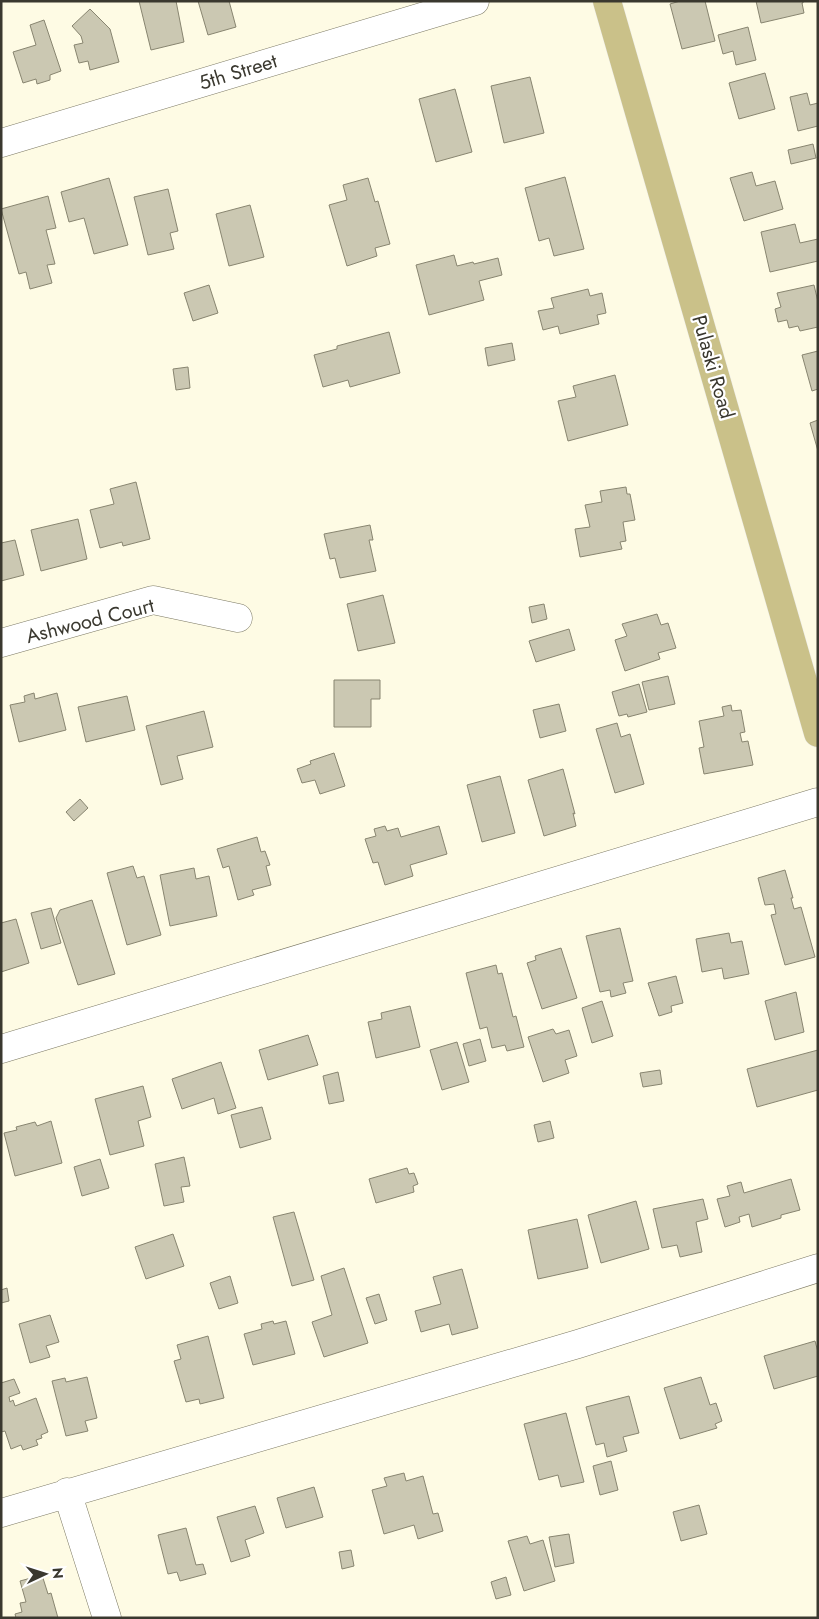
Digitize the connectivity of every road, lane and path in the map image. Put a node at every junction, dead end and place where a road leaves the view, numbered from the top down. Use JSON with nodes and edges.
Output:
{"nodes":[{"id":1,"x":475,"y":1,"type":"edge"},
{"id":2,"x":607,"y":1,"type":"edge"},
{"id":3,"x":1,"y":143,"type":"edge"},
{"id":4,"x":238,"y":618,"type":"dead end"},
{"id":5,"x":1,"y":643,"type":"edge"},
{"id":6,"x":812,"y":692,"type":"edge"},
{"id":7,"x":818,"y":733,"type":"edge"},
{"id":8,"x":818,"y":802,"type":"edge"},
{"id":9,"x":1,"y":1048,"type":"edge"},
{"id":10,"x":818,"y":1268,"type":"edge"},
{"id":11,"x":67,"y":1492,"type":"junction"},
{"id":12,"x":1,"y":1513,"type":"edge"},
{"id":13,"x":107,"y":1618,"type":"edge"}],
"edges":[{"from":1,"to":3,"type":"street","name":"5th Street"},
{"from":2,"to":6,"type":"main road","name":"Pulaski Road"},
{"from":4,"to":5,"type":"street","name":"Ashwood Court"},
{"from":6,"to":7,"type":"main road","name":"Pulaski Road"},
{"from":8,"to":9,"type":"street"},
{"from":10,"to":11,"type":"street"},
{"from":11,"to":12,"type":"street"},
{"from":11,"to":13,"type":"street"}]}
